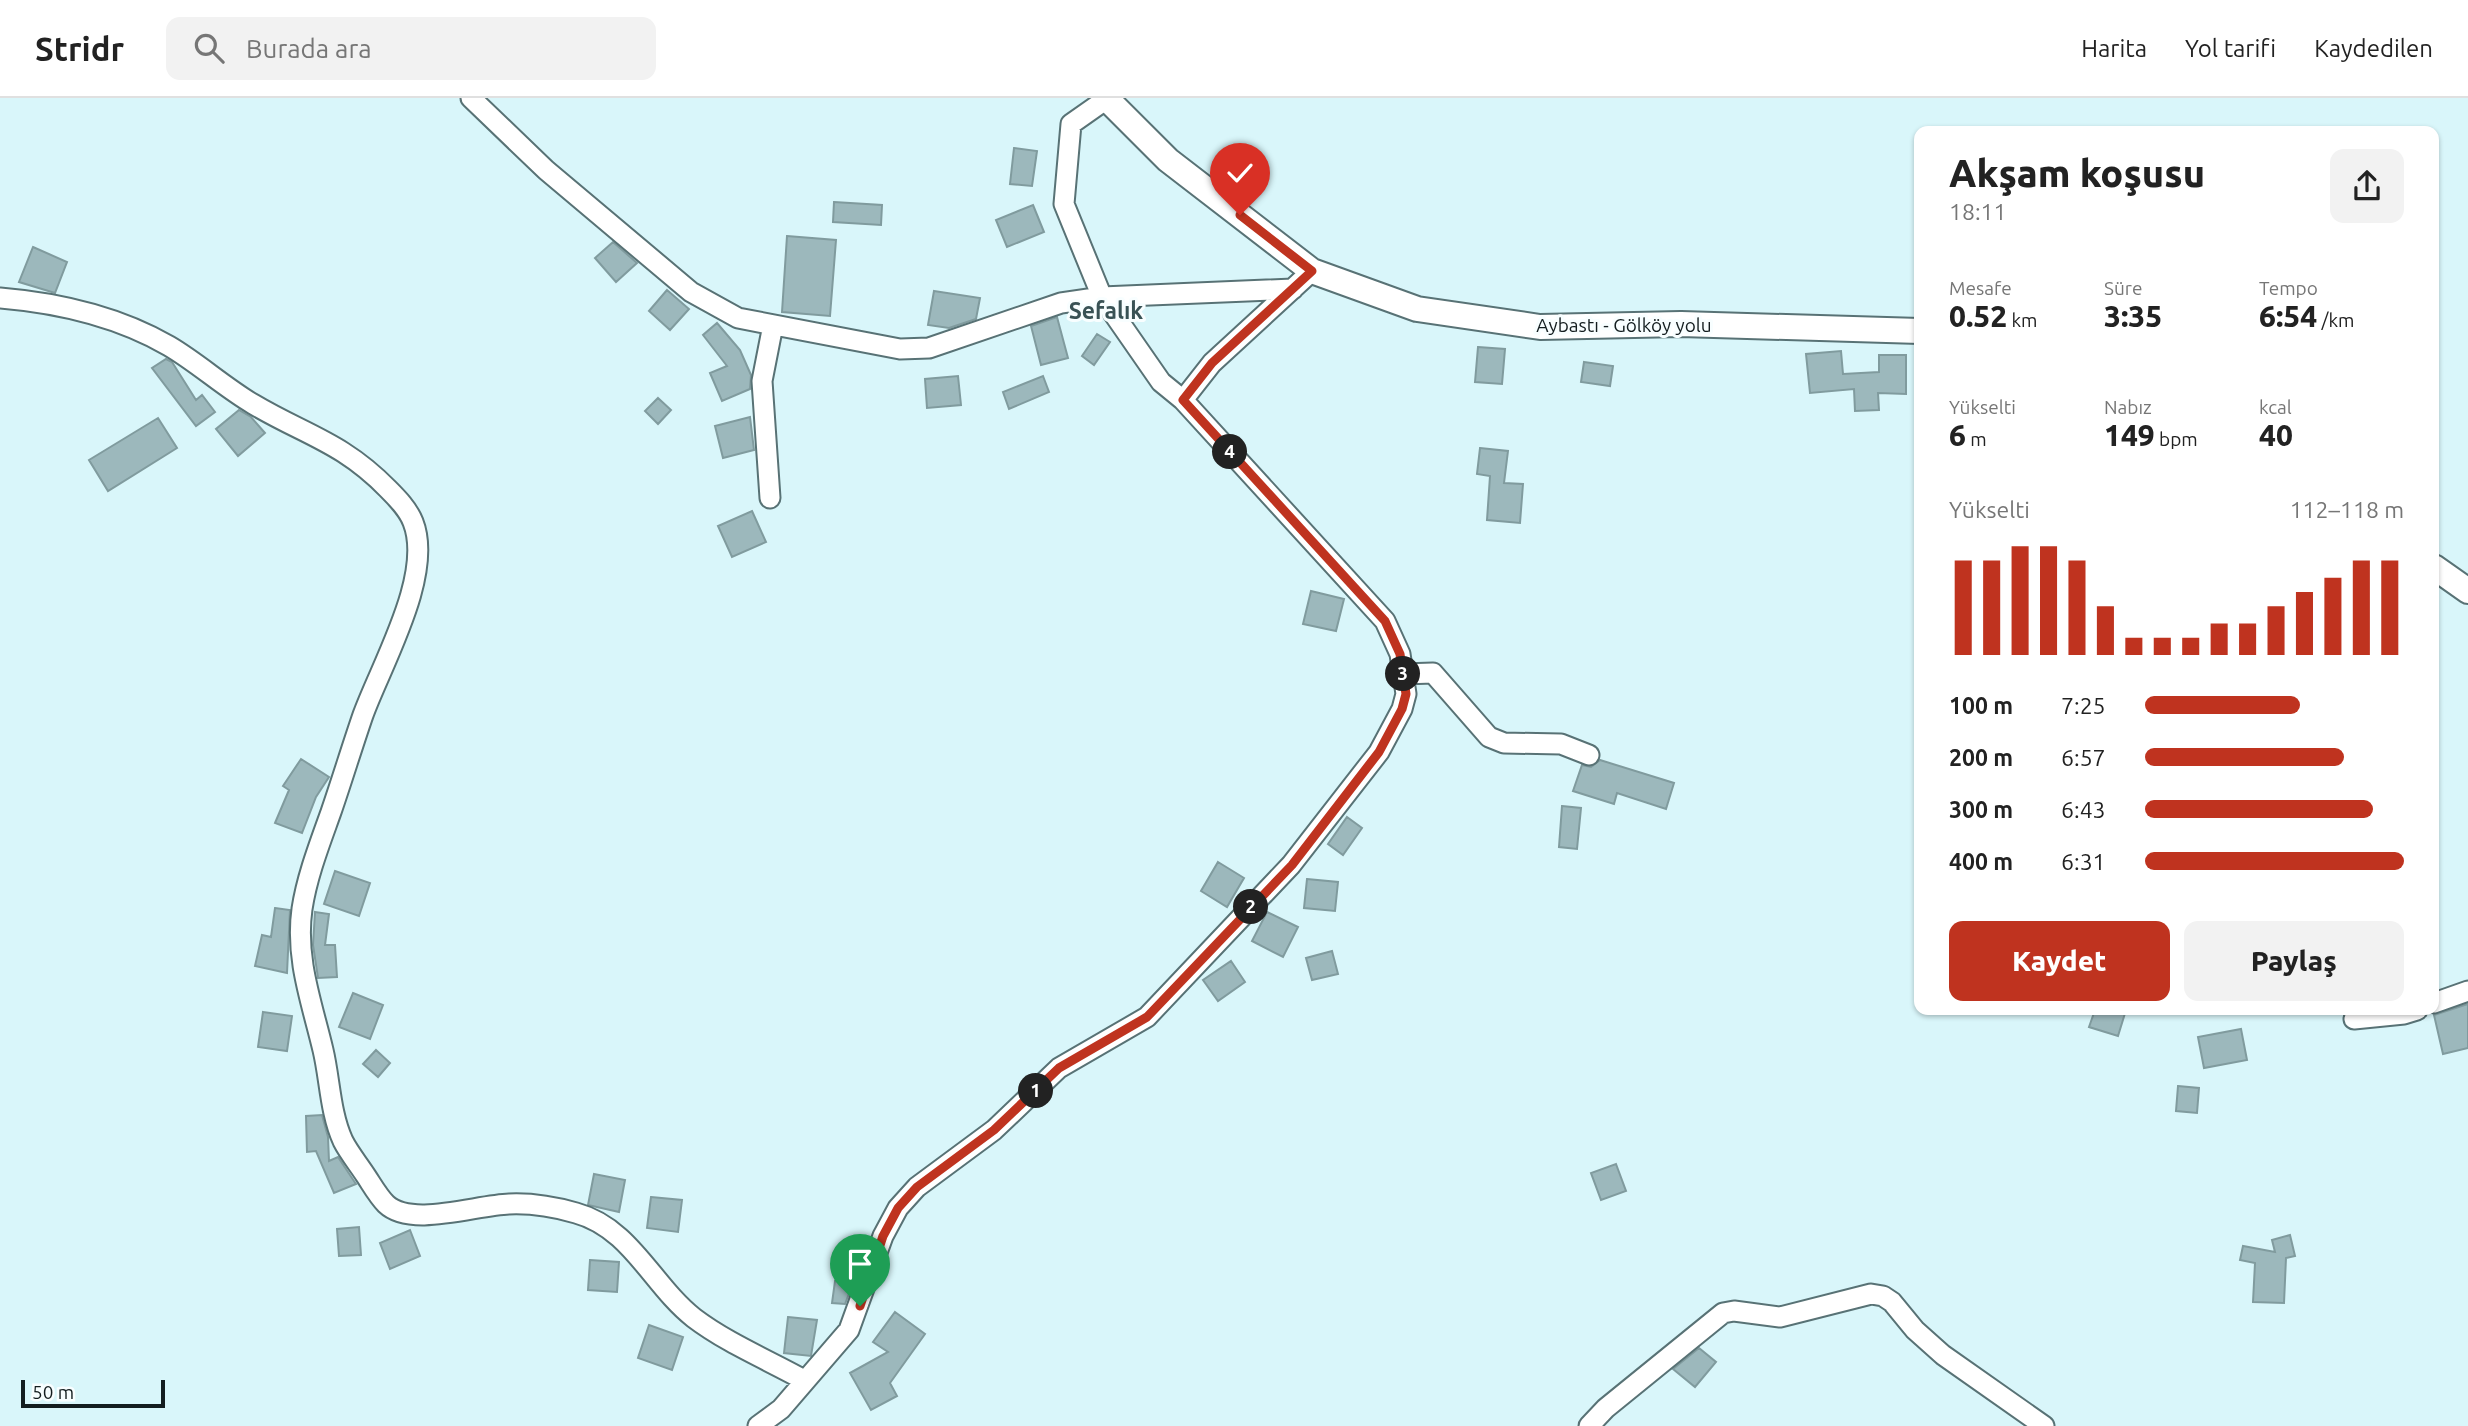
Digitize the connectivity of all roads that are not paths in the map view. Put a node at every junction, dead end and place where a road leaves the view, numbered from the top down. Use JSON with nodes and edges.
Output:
{"nodes":[{"id":1,"x":471,"y":98,"type":"edge"},
{"id":2,"x":1107,"y":98,"type":"edge"},
{"id":3,"x":1312,"y":271,"type":"junction"},
{"id":4,"x":1293,"y":289,"type":"junction"},
{"id":5,"x":1102,"y":297,"type":"junction"},
{"id":6,"x":0,"y":298,"type":"edge"},
{"id":7,"x":773,"y":325,"type":"junction"},
{"id":8,"x":1914,"y":331,"type":"edge"},
{"id":9,"x":1183,"y":400,"type":"junction"},
{"id":10,"x":770,"y":498,"type":"dead end"},
{"id":11,"x":2439,"y":571,"type":"edge"},
{"id":12,"x":2468,"y":591,"type":"edge"},
{"id":13,"x":1403,"y":674,"type":"junction"},
{"id":14,"x":1589,"y":755,"type":"dead end"},
{"id":15,"x":2468,"y":991,"type":"edge"},
{"id":16,"x":2439,"y":1001,"type":"edge"},
{"id":17,"x":2394,"y":1015,"type":"edge"},
{"id":18,"x":2354,"y":1019,"type":"dead end"},
{"id":19,"x":804,"y":1380,"type":"junction"},
{"id":20,"x":758,"y":1426,"type":"edge"},
{"id":21,"x":1589,"y":1426,"type":"edge"},
{"id":22,"x":2045,"y":1426,"type":"edge"}],
"edges":[{"from":1,"to":7,"type":"street"},
{"from":2,"to":3,"type":"main road","name":"Aybastı - Gölköy yolu"},
{"from":2,"to":5,"type":"street"},
{"from":3,"to":4,"type":"street"},
{"from":3,"to":8,"type":"main road","name":"Aybastı - Gölköy yolu"},
{"from":4,"to":5,"type":"street"},
{"from":4,"to":9,"type":"street"},
{"from":5,"to":7,"type":"street"},
{"from":5,"to":9,"type":"street"},
{"from":6,"to":19,"type":"street"},
{"from":7,"to":10,"type":"street"},
{"from":9,"to":13,"type":"street"},
{"from":11,"to":12,"type":"main road"},
{"from":13,"to":14,"type":"street"},
{"from":13,"to":19,"type":"street"},
{"from":15,"to":16,"type":"street"},
{"from":17,"to":18,"type":"street"},
{"from":19,"to":20,"type":"street"},
{"from":21,"to":22,"type":"street"}]}
